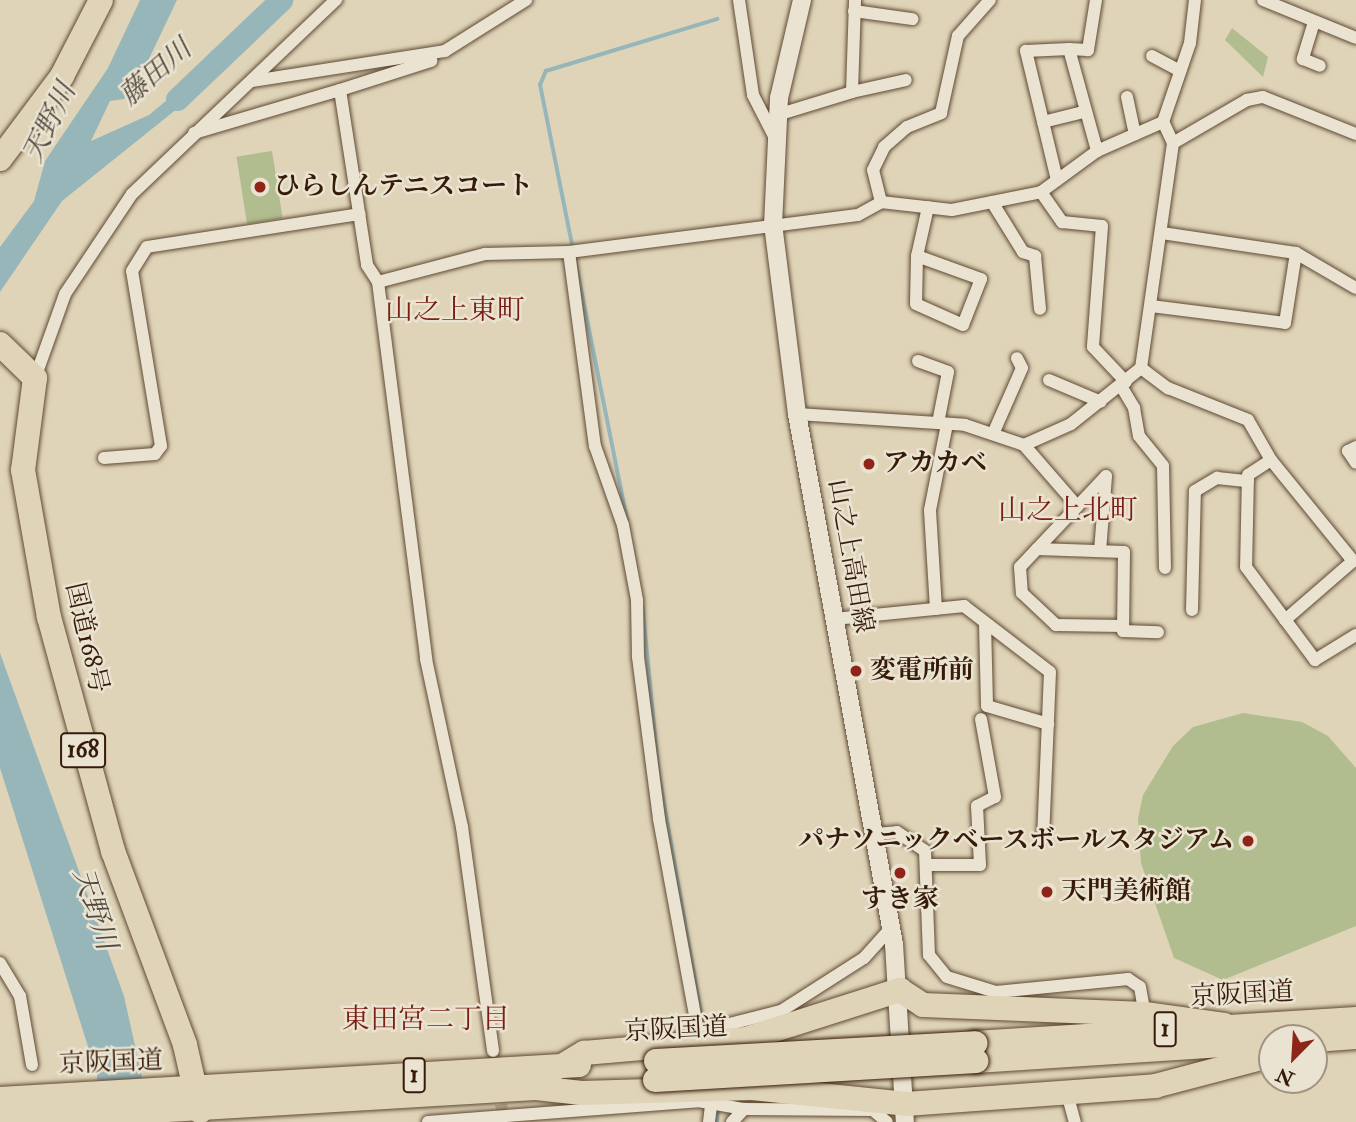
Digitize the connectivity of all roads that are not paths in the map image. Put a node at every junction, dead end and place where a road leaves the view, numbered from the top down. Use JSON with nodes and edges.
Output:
{"nodes":[{"id":1,"x":101,"y":0,"type":"edge"},
{"id":2,"x":336,"y":0,"type":"edge"},
{"id":3,"x":526,"y":0,"type":"edge"},
{"id":4,"x":739,"y":0,"type":"edge"},
{"id":5,"x":802,"y":0,"type":"edge"},
{"id":6,"x":990,"y":0,"type":"edge"},
{"id":7,"x":1096,"y":0,"type":"edge"},
{"id":8,"x":1195,"y":0,"type":"edge"},
{"id":9,"x":1263,"y":0,"type":"edge"},
{"id":10,"x":855,"y":5,"type":"edge"},
{"id":11,"x":912,"y":19,"type":"dead end"},
{"id":12,"x":1314,"y":22,"type":"junction"},
{"id":13,"x":1356,"y":38,"type":"edge"},
{"id":14,"x":1069,"y":49,"type":"junction"},
{"id":15,"x":445,"y":51,"type":"junction"},
{"id":16,"x":280,"y":56,"type":"junction"},
{"id":17,"x":1152,"y":56,"type":"dead end"},
{"id":18,"x":1320,"y":66,"type":"dead end"},
{"id":19,"x":1180,"y":71,"type":"junction"},
{"id":20,"x":303,"y":76,"type":"junction"},
{"id":21,"x":906,"y":80,"type":"dead end"},
{"id":22,"x":253,"y":81,"type":"junction"},
{"id":23,"x":340,"y":90,"type":"junction"},
{"id":24,"x":852,"y":92,"type":"junction"},
{"id":25,"x":1127,"y":97,"type":"dead end"},
{"id":26,"x":1083,"y":111,"type":"junction"},
{"id":27,"x":777,"y":115,"type":"junction"},
{"id":28,"x":1043,"y":122,"type":"junction"},
{"id":29,"x":1163,"y":122,"type":"junction"},
{"id":30,"x":194,"y":133,"type":"junction"},
{"id":31,"x":1135,"y":134,"type":"junction"},
{"id":32,"x":1356,"y":134,"type":"edge"},
{"id":33,"x":775,"y":138,"type":"junction"},
{"id":34,"x":1173,"y":143,"type":"junction"},
{"id":35,"x":1097,"y":151,"type":"junction"},
{"id":36,"x":0,"y":159,"type":"edge"},
{"id":37,"x":1057,"y":180,"type":"junction"},
{"id":38,"x":1041,"y":192,"type":"junction"},
{"id":39,"x":881,"y":202,"type":"junction"},
{"id":40,"x":992,"y":202,"type":"junction"},
{"id":41,"x":928,"y":207,"type":"junction"},
{"id":42,"x":359,"y":214,"type":"junction"},
{"id":43,"x":773,"y":224,"type":"junction"},
{"id":44,"x":1162,"y":233,"type":"junction"},
{"id":45,"x":569,"y":252,"type":"junction"},
{"id":46,"x":1296,"y":253,"type":"junction"},
{"id":47,"x":917,"y":256,"type":"junction"},
{"id":48,"x":378,"y":282,"type":"junction"},
{"id":49,"x":1356,"y":288,"type":"edge"},
{"id":50,"x":1151,"y":306,"type":"junction"},
{"id":51,"x":1040,"y":309,"type":"dead end"},
{"id":52,"x":6,"y":351,"type":"edge"},
{"id":53,"x":1017,"y":358,"type":"dead end"},
{"id":54,"x":918,"y":361,"type":"dead end"},
{"id":55,"x":1142,"y":368,"type":"junction"},
{"id":56,"x":35,"y":378,"type":"junction"},
{"id":57,"x":1049,"y":380,"type":"dead end"},
{"id":58,"x":1123,"y":384,"type":"junction"},
{"id":59,"x":1101,"y":402,"type":"junction"},
{"id":60,"x":797,"y":414,"type":"junction"},
{"id":61,"x":942,"y":423,"type":"junction"},
{"id":62,"x":993,"y":434,"type":"junction"},
{"id":63,"x":1024,"y":444,"type":"junction"},
{"id":64,"x":1356,"y":447,"type":"edge"},
{"id":65,"x":104,"y":458,"type":"dead end"},
{"id":66,"x":1270,"y":460,"type":"junction"},
{"id":67,"x":1356,"y":463,"type":"edge"},
{"id":68,"x":1248,"y":481,"type":"junction"},
{"id":69,"x":1077,"y":506,"type":"junction"},
{"id":70,"x":1037,"y":549,"type":"junction"},
{"id":71,"x":1100,"y":551,"type":"junction"},
{"id":72,"x":1165,"y":568,"type":"dead end"},
{"id":73,"x":936,"y":609,"type":"junction"},
{"id":74,"x":1192,"y":610,"type":"dead end"},
{"id":75,"x":834,"y":619,"type":"junction"},
{"id":76,"x":1286,"y":620,"type":"junction"},
{"id":77,"x":985,"y":623,"type":"junction"},
{"id":78,"x":1123,"y":626,"type":"junction"},
{"id":79,"x":1158,"y":632,"type":"dead end"},
{"id":80,"x":1356,"y":635,"type":"edge"},
{"id":81,"x":981,"y":719,"type":"dead end"},
{"id":82,"x":1048,"y":724,"type":"junction"},
{"id":83,"x":876,"y":834,"type":"junction"},
{"id":84,"x":1043,"y":836,"type":"dead end"},
{"id":85,"x":930,"y":865,"type":"junction"},
{"id":86,"x":891,"y":928,"type":"junction"},
{"id":87,"x":0,"y":963,"type":"edge"},
{"id":88,"x":900,"y":990,"type":"junction"},
{"id":89,"x":1145,"y":1014,"type":"junction"},
{"id":90,"x":1356,"y":1019,"type":"edge"},
{"id":91,"x":1224,"y":1026,"type":"junction"},
{"id":92,"x":1356,"y":1037,"type":"edge"},
{"id":93,"x":1328,"y":1039,"type":"edge"},
{"id":94,"x":1258,"y":1042,"type":"edge"},
{"id":95,"x":1356,"y":1049,"type":"edge"},
{"id":96,"x":1328,"y":1050,"type":"edge"},
{"id":97,"x":493,"y":1051,"type":"tunnel mouth"},
{"id":98,"x":975,"y":1052,"type":"junction"},
{"id":99,"x":1258,"y":1059,"type":"edge"},
{"id":100,"x":32,"y":1065,"type":"dead end"},
{"id":101,"x":562,"y":1066,"type":"junction"},
{"id":102,"x":655,"y":1070,"type":"junction"},
{"id":103,"x":536,"y":1088,"type":"junction"},
{"id":104,"x":1067,"y":1093,"type":"junction"},
{"id":105,"x":0,"y":1098,"type":"edge"},
{"id":106,"x":199,"y":1100,"type":"junction"},
{"id":107,"x":712,"y":1100,"type":"junction"},
{"id":108,"x":61,"y":1105,"type":"junction"},
{"id":109,"x":744,"y":1110,"type":"junction"},
{"id":110,"x":906,"y":1113,"type":"edge"},
{"id":111,"x":795,"y":1118,"type":"edge"},
{"id":112,"x":504,"y":1119,"type":"edge"},
{"id":113,"x":0,"y":1120,"type":"edge"},
{"id":114,"x":428,"y":1122,"type":"edge"},
{"id":115,"x":709,"y":1122,"type":"edge"},
{"id":116,"x":732,"y":1122,"type":"edge"},
{"id":117,"x":887,"y":1122,"type":"edge"},
{"id":118,"x":1075,"y":1122,"type":"edge"}],
"edges":[{"from":1,"to":36,"type":"highway"},
{"from":2,"to":16,"type":"street"},
{"from":3,"to":15,"type":"street"},
{"from":4,"to":33,"type":"street"},
{"from":5,"to":27,"type":"street","name":"山之上高田線"},
{"from":6,"to":39,"type":"street"},
{"from":7,"to":14,"type":"street"},
{"from":8,"to":19,"type":"street"},
{"from":9,"to":12,"type":"street"},
{"from":10,"to":11,"type":"street"},
{"from":10,"to":24,"type":"street"},
{"from":12,"to":13,"type":"street"},
{"from":12,"to":18,"type":"street"},
{"from":14,"to":26,"type":"street"},
{"from":14,"to":28,"type":"street"},
{"from":15,"to":20,"type":"street"},
{"from":15,"to":23,"type":"street"},
{"from":16,"to":20,"type":"street"},
{"from":16,"to":22,"type":"street"},
{"from":17,"to":19,"type":"street"},
{"from":19,"to":29,"type":"street"},
{"from":20,"to":22,"type":"street"},
{"from":21,"to":24,"type":"street"},
{"from":22,"to":30,"type":"street"},
{"from":23,"to":30,"type":"street"},
{"from":23,"to":42,"type":"street"},
{"from":24,"to":27,"type":"street"},
{"from":25,"to":31,"type":"street"},
{"from":26,"to":28,"type":"street"},
{"from":26,"to":35,"type":"street"},
{"from":27,"to":33,"type":"street","name":"山之上高田線"},
{"from":28,"to":37,"type":"street"},
{"from":29,"to":31,"type":"street"},
{"from":29,"to":34,"type":"street"},
{"from":30,"to":56,"type":"street"},
{"from":31,"to":35,"type":"street"},
{"from":32,"to":34,"type":"street"},
{"from":33,"to":43,"type":"street","name":"山之上高田線"},
{"from":34,"to":44,"type":"street"},
{"from":35,"to":37,"type":"street"},
{"from":37,"to":38,"type":"street"},
{"from":38,"to":40,"type":"street"},
{"from":38,"to":58,"type":"street"},
{"from":39,"to":41,"type":"street"},
{"from":39,"to":43,"type":"street"},
{"from":40,"to":41,"type":"street"},
{"from":40,"to":51,"type":"street"},
{"from":41,"to":47,"type":"street"},
{"from":42,"to":48,"type":"street"},
{"from":42,"to":65,"type":"street"},
{"from":43,"to":45,"type":"street"},
{"from":43,"to":60,"type":"street","name":"山之上高田線"},
{"from":44,"to":46,"type":"street"},
{"from":44,"to":50,"type":"street"},
{"from":45,"to":48,"type":"street"},
{"from":45,"to":86,"type":"street"},
{"from":46,"to":49,"type":"street"},
{"from":46,"to":50,"type":"street"},
{"from":47,"to":47,"type":"street"},
{"from":48,"to":97,"type":"street"},
{"from":50,"to":55,"type":"street"},
{"from":52,"to":56,"type":"highway"},
{"from":53,"to":62,"type":"street"},
{"from":54,"to":61,"type":"street"},
{"from":55,"to":58,"type":"street"},
{"from":55,"to":66,"type":"street"},
{"from":56,"to":106,"type":"highway","name":"国道168号","number":"168"},
{"from":57,"to":59,"type":"street"},
{"from":58,"to":59,"type":"street"},
{"from":58,"to":72,"type":"street"},
{"from":59,"to":63,"type":"street"},
{"from":60,"to":61,"type":"street"},
{"from":60,"to":75,"type":"street","name":"山之上高田線"},
{"from":61,"to":62,"type":"street"},
{"from":61,"to":73,"type":"street"},
{"from":62,"to":63,"type":"street"},
{"from":63,"to":69,"type":"street"},
{"from":64,"to":67,"type":"street"},
{"from":66,"to":68,"type":"street"},
{"from":66,"to":76,"type":"street"},
{"from":68,"to":74,"type":"street"},
{"from":68,"to":76,"type":"street"},
{"from":69,"to":70,"type":"street"},
{"from":69,"to":71,"type":"street"},
{"from":70,"to":71,"type":"street"},
{"from":70,"to":78,"type":"street"},
{"from":71,"to":78,"type":"street"},
{"from":73,"to":75,"type":"street"},
{"from":73,"to":77,"type":"street"},
{"from":75,"to":83,"type":"street","name":"山之上高田線"},
{"from":76,"to":80,"type":"street"},
{"from":77,"to":82,"type":"street"},
{"from":77,"to":82,"type":"street"},
{"from":78,"to":79,"type":"street"},
{"from":81,"to":85,"type":"street"},
{"from":82,"to":84,"type":"street"},
{"from":83,"to":85,"type":"street"},
{"from":83,"to":86,"type":"street","name":"山之上高田線"},
{"from":85,"to":89,"type":"street"},
{"from":86,"to":88,"type":"street","name":"山之上高田線"},
{"from":87,"to":100,"type":"street"},
{"from":88,"to":89,"type":"highway","number":"1"},
{"from":88,"to":101,"type":"highway","number":"1"},
{"from":88,"to":110,"type":"street","name":"山之上高田線"},
{"from":89,"to":91,"type":"highway","number":"1"},
{"from":90,"to":91,"type":"highway","name":"京阪国道","number":"1"},
{"from":91,"to":98,"type":"highway","name":"京阪国道","number":"1"},
{"from":92,"to":93,"type":"highway","name":"京阪国道"},
{"from":94,"to":98,"type":"highway","name":"京阪国道","number":"1"},
{"from":95,"to":96,"type":"highway"},
{"from":98,"to":102,"type":"highway","name":"京阪国道","number":"1","bridge":true},
{"from":99,"to":104,"type":"highway"},
{"from":101,"to":102,"type":"highway","name":"京阪国道","number":"1"},
{"from":101,"to":106,"type":"highway","name":"京阪国道","number":"1"},
{"from":102,"to":103,"type":"highway","name":"京阪国道","number":"1"},
{"from":103,"to":106,"type":"highway","name":"京阪国道","number":"1"},
{"from":103,"to":110,"type":"highway"},
{"from":104,"to":110,"type":"highway"},
{"from":104,"to":118,"type":"street"},
{"from":105,"to":108,"type":"highway","name":"京阪国道","number":"1"},
{"from":106,"to":108,"type":"highway","name":"京阪国道","number":"1"},
{"from":107,"to":109,"type":"street"},
{"from":107,"to":112,"type":"street"},
{"from":107,"to":115,"type":"street"},
{"from":108,"to":113,"type":"highway","name":"京阪国道","number":"1"},
{"from":109,"to":111,"type":"street"},
{"from":109,"to":116,"type":"street"},
{"from":111,"to":117,"type":"street"},
{"from":112,"to":114,"type":"street"}]}
